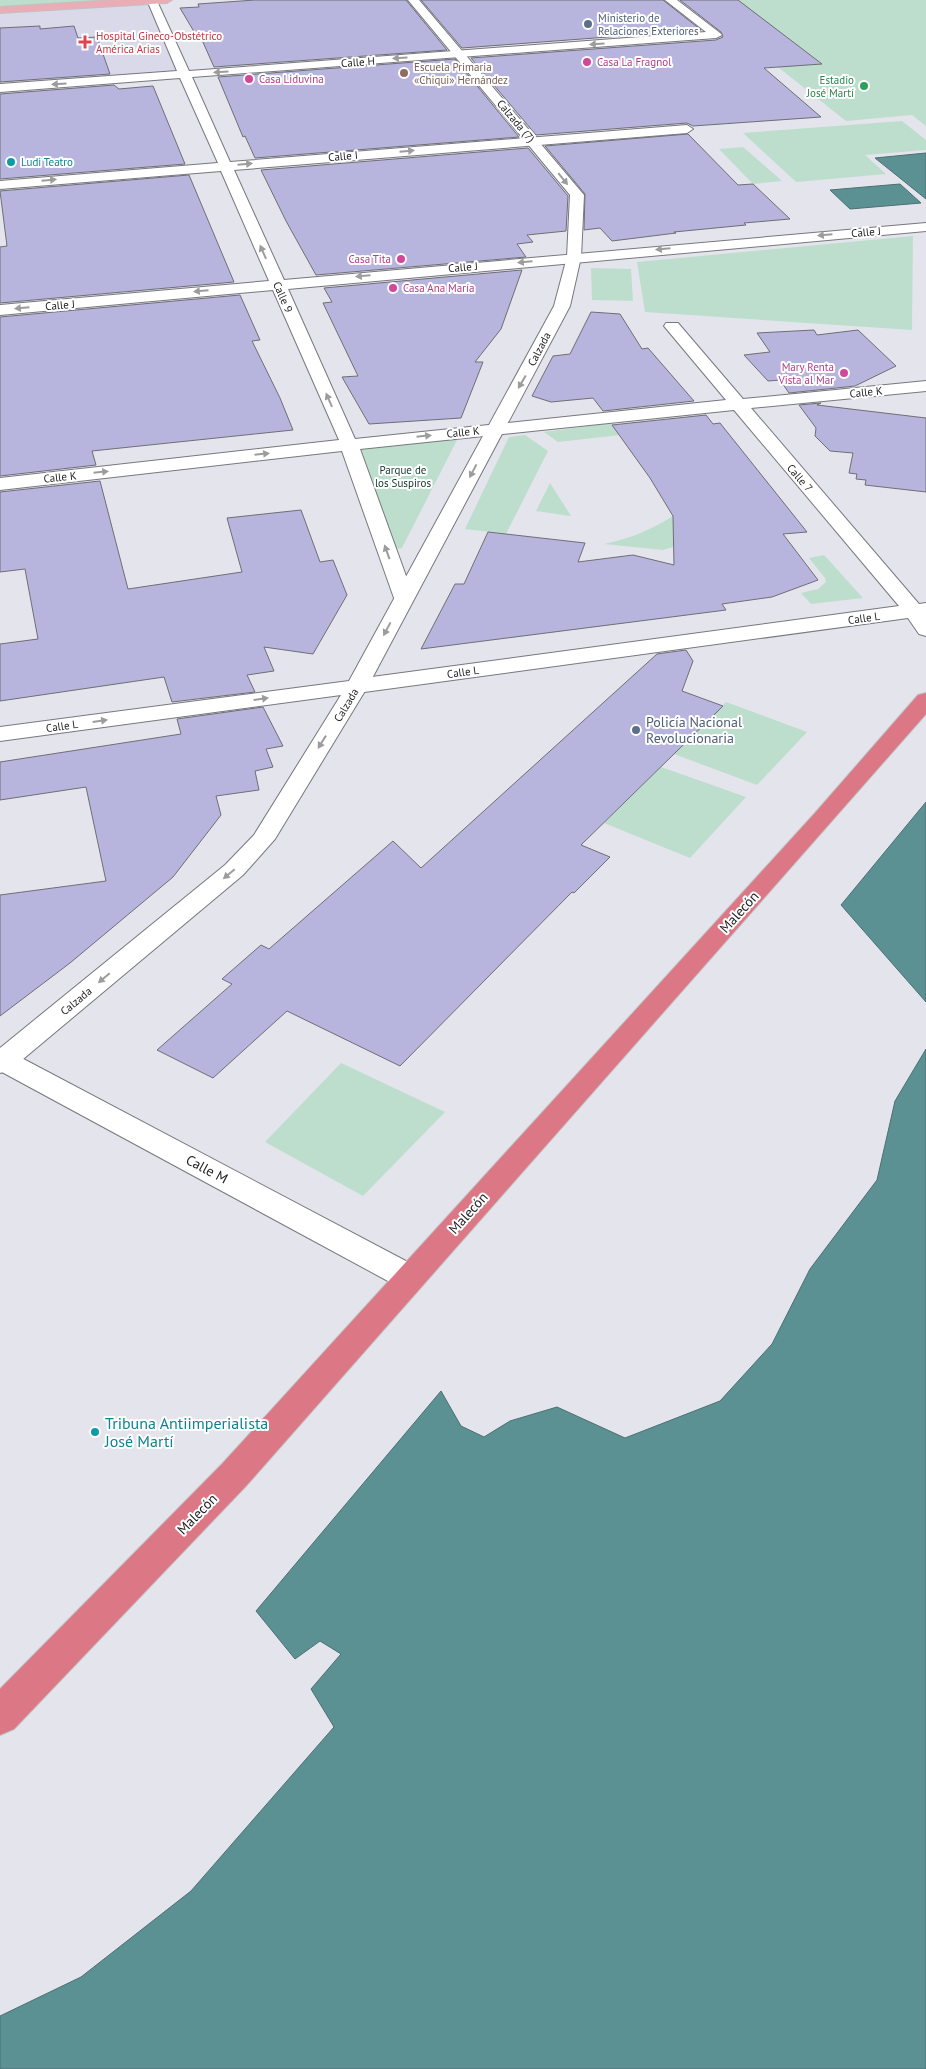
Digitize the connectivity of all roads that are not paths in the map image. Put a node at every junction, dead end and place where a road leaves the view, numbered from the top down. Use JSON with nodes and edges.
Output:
{"nodes":[{"id":1,"x":157,"y":0,"type":"edge"},
{"id":2,"x":413,"y":0,"type":"edge"},
{"id":3,"x":670,"y":0,"type":"edge"},
{"id":4,"x":0,"y":10,"type":"edge"},
{"id":5,"x":459,"y":54,"type":"junction"},
{"id":6,"x":184,"y":75,"type":"junction"},
{"id":7,"x":0,"y":88,"type":"edge"},
{"id":8,"x":687,"y":130,"type":"dead end"},
{"id":9,"x":532,"y":141,"type":"junction"},
{"id":10,"x":223,"y":166,"type":"junction"},
{"id":11,"x":0,"y":184,"type":"edge"},
{"id":12,"x":926,"y":227,"type":"edge"},
{"id":13,"x":574,"y":257,"type":"junction"},
{"id":14,"x":277,"y":284,"type":"junction"},
{"id":15,"x":0,"y":310,"type":"edge"},
{"id":16,"x":672,"y":326,"type":"dead end"},
{"id":17,"x":926,"y":386,"type":"edge"},
{"id":18,"x":738,"y":406,"type":"junction"},
{"id":19,"x":496,"y":428,"type":"junction"},
{"id":20,"x":349,"y":444,"type":"junction"},
{"id":21,"x":0,"y":484,"type":"edge"},
{"id":22,"x":404,"y":598,"type":"junction"},
{"id":23,"x":920,"y":610,"type":"edge"},
{"id":24,"x":926,"y":630,"type":"edge"},
{"id":25,"x":357,"y":686,"type":"junction"},
{"id":26,"x":926,"y":700,"type":"edge"},
{"id":27,"x":0,"y":734,"type":"edge"},
{"id":28,"x":2,"y":1062,"type":"edge"},
{"id":29,"x":410,"y":1278,"type":"junction"},
{"id":30,"x":0,"y":1716,"type":"edge"}],
"edges":[{"from":1,"to":4,"type":"main road"},
{"from":1,"to":6,"type":"street","name":"Calle 9"},
{"from":2,"to":5,"type":"street","name":"Calzada (7)"},
{"from":3,"to":5,"type":"street","name":"Calle H","one_way":true},
{"from":5,"to":6,"type":"street","name":"Calle H","one_way":true},
{"from":5,"to":9,"type":"street","name":"Calzada (7)"},
{"from":6,"to":7,"type":"street","name":"Calle H","one_way":true},
{"from":6,"to":10,"type":"street","name":"Calle 9"},
{"from":8,"to":9,"type":"street","name":"Calle I"},
{"from":10,"to":9,"type":"street","name":"Calle I","one_way":true},
{"from":9,"to":13,"type":"street","name":"Calzada (7)","one_way":true},
{"from":11,"to":10,"type":"street","name":"Calle I","one_way":true},
{"from":14,"to":10,"type":"street","name":"Calle 9","one_way":true},
{"from":12,"to":13,"type":"street","name":"Calle J","one_way":true},
{"from":13,"to":14,"type":"street","name":"Calle J","one_way":true},
{"from":13,"to":19,"type":"street","name":"Calzada","one_way":true},
{"from":14,"to":15,"type":"street","name":"Calle J","one_way":true},
{"from":20,"to":14,"type":"street","name":"Calle 9","one_way":true},
{"from":16,"to":18,"type":"street","name":"Calle 7"},
{"from":17,"to":18,"type":"street","name":"Calle K"},
{"from":18,"to":19,"type":"street","name":"Calle K"},
{"from":18,"to":23,"type":"street","name":"Calle 7"},
{"from":20,"to":19,"type":"street","name":"Calle K","one_way":true},
{"from":19,"to":22,"type":"street","name":"Calzada","one_way":true},
{"from":21,"to":20,"type":"street","name":"Calle K","one_way":true},
{"from":22,"to":20,"type":"street","name":"Calle 9","one_way":true},
{"from":22,"to":25,"type":"street","name":"Calzada","one_way":true},
{"from":23,"to":24,"type":"street","name":"Calle 7"},
{"from":23,"to":25,"type":"street","name":"Calle L"},
{"from":27,"to":25,"type":"street","name":"Calle L","one_way":true},
{"from":25,"to":28,"type":"street","name":"Calzada","one_way":true},
{"from":26,"to":29,"type":"highway","name":"Malecón"},
{"from":28,"to":29,"type":"street","name":"Calle M"},
{"from":29,"to":30,"type":"highway","name":"Malecón"}]}
